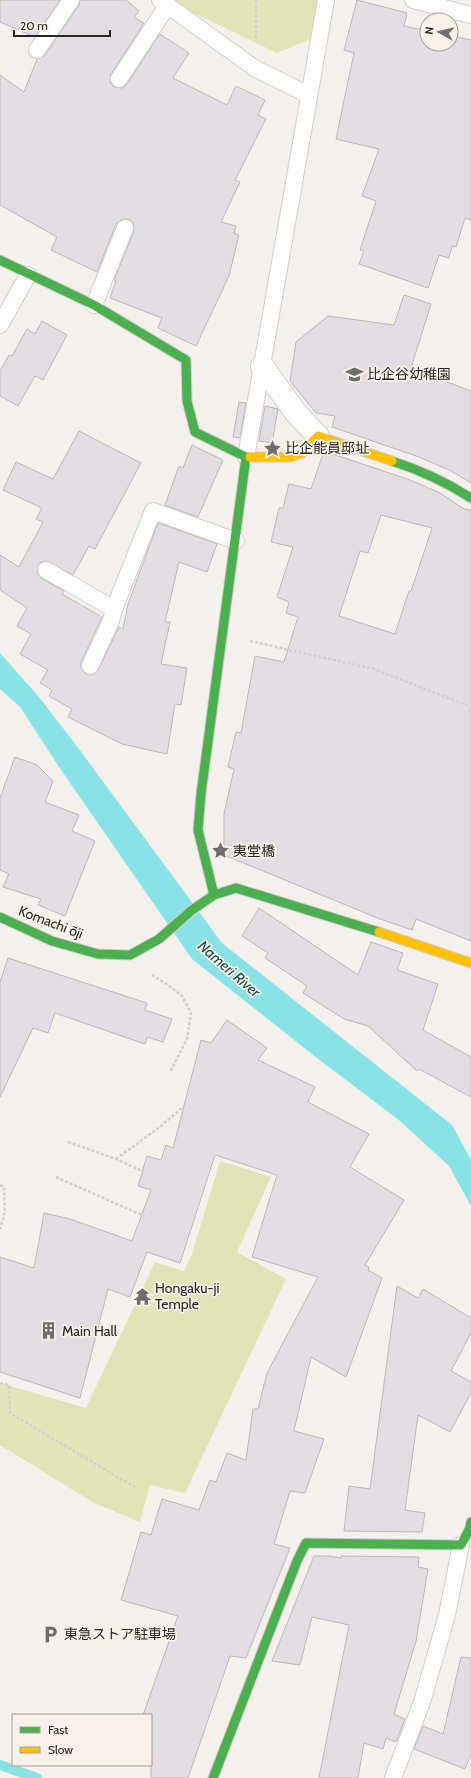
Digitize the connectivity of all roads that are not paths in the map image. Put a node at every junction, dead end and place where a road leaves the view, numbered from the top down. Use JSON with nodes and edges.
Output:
{"nodes":[{"id":1,"x":71,"y":0,"type":"edge"},
{"id":2,"x":326,"y":0,"type":"edge"},
{"id":3,"x":413,"y":0,"type":"edge"},
{"id":4,"x":164,"y":3,"type":"edge"},
{"id":5,"x":471,"y":15,"type":"edge"},
{"id":6,"x":37,"y":50,"type":"dead end"},
{"id":7,"x":119,"y":79,"type":"dead end"},
{"id":8,"x":310,"y":95,"type":"junction"},
{"id":9,"x":126,"y":228,"type":"dead end"},
{"id":10,"x":0,"y":260,"type":"edge"},
{"id":11,"x":28,"y":275,"type":"junction"},
{"id":12,"x":94,"y":305,"type":"junction"},
{"id":13,"x":0,"y":325,"type":"edge"},
{"id":14,"x":262,"y":366,"type":"junction"},
{"id":15,"x":318,"y":436,"type":"junction"},
{"id":16,"x":246,"y":457,"type":"junction"},
{"id":17,"x":471,"y":498,"type":"edge"},
{"id":18,"x":236,"y":541,"type":"junction"},
{"id":19,"x":46,"y":570,"type":"dead end"},
{"id":20,"x":114,"y":609,"type":"junction"},
{"id":21,"x":90,"y":666,"type":"dead end"},
{"id":22,"x":214,"y":895,"type":"junction"},
{"id":23,"x":0,"y":917,"type":"edge"},
{"id":24,"x":471,"y":963,"type":"edge"},
{"id":25,"x":471,"y":1522,"type":"edge"},
{"id":26,"x":461,"y":1545,"type":"junction"},
{"id":27,"x":213,"y":1778,"type":"edge"},
{"id":28,"x":393,"y":1778,"type":"edge"}],
"edges":[{"from":1,"to":6,"type":"lane"},
{"from":2,"to":8,"type":"lane"},
{"from":3,"to":5,"type":"lane"},
{"from":4,"to":7,"type":"lane"},
{"from":4,"to":8,"type":"lane"},
{"from":8,"to":14,"type":"lane"},
{"from":9,"to":12,"type":"lane"},
{"from":10,"to":11,"type":"street"},
{"from":11,"to":12,"type":"street"},
{"from":11,"to":13,"type":"lane"},
{"from":12,"to":16,"type":"street"},
{"from":14,"to":15,"type":"street"},
{"from":14,"to":16,"type":"lane"},
{"from":15,"to":16,"type":"street"},
{"from":15,"to":17,"type":"street"},
{"from":16,"to":18,"type":"street"},
{"from":18,"to":20,"type":"lane"},
{"from":18,"to":22,"type":"street"},
{"from":19,"to":20,"type":"lane"},
{"from":20,"to":21,"type":"lane"},
{"from":22,"to":23,"type":"street","name":"Komachi ōji"},
{"from":22,"to":24,"type":"street"},
{"from":25,"to":26,"type":"street"},
{"from":26,"to":27,"type":"street"},
{"from":26,"to":28,"type":"lane"}]}
